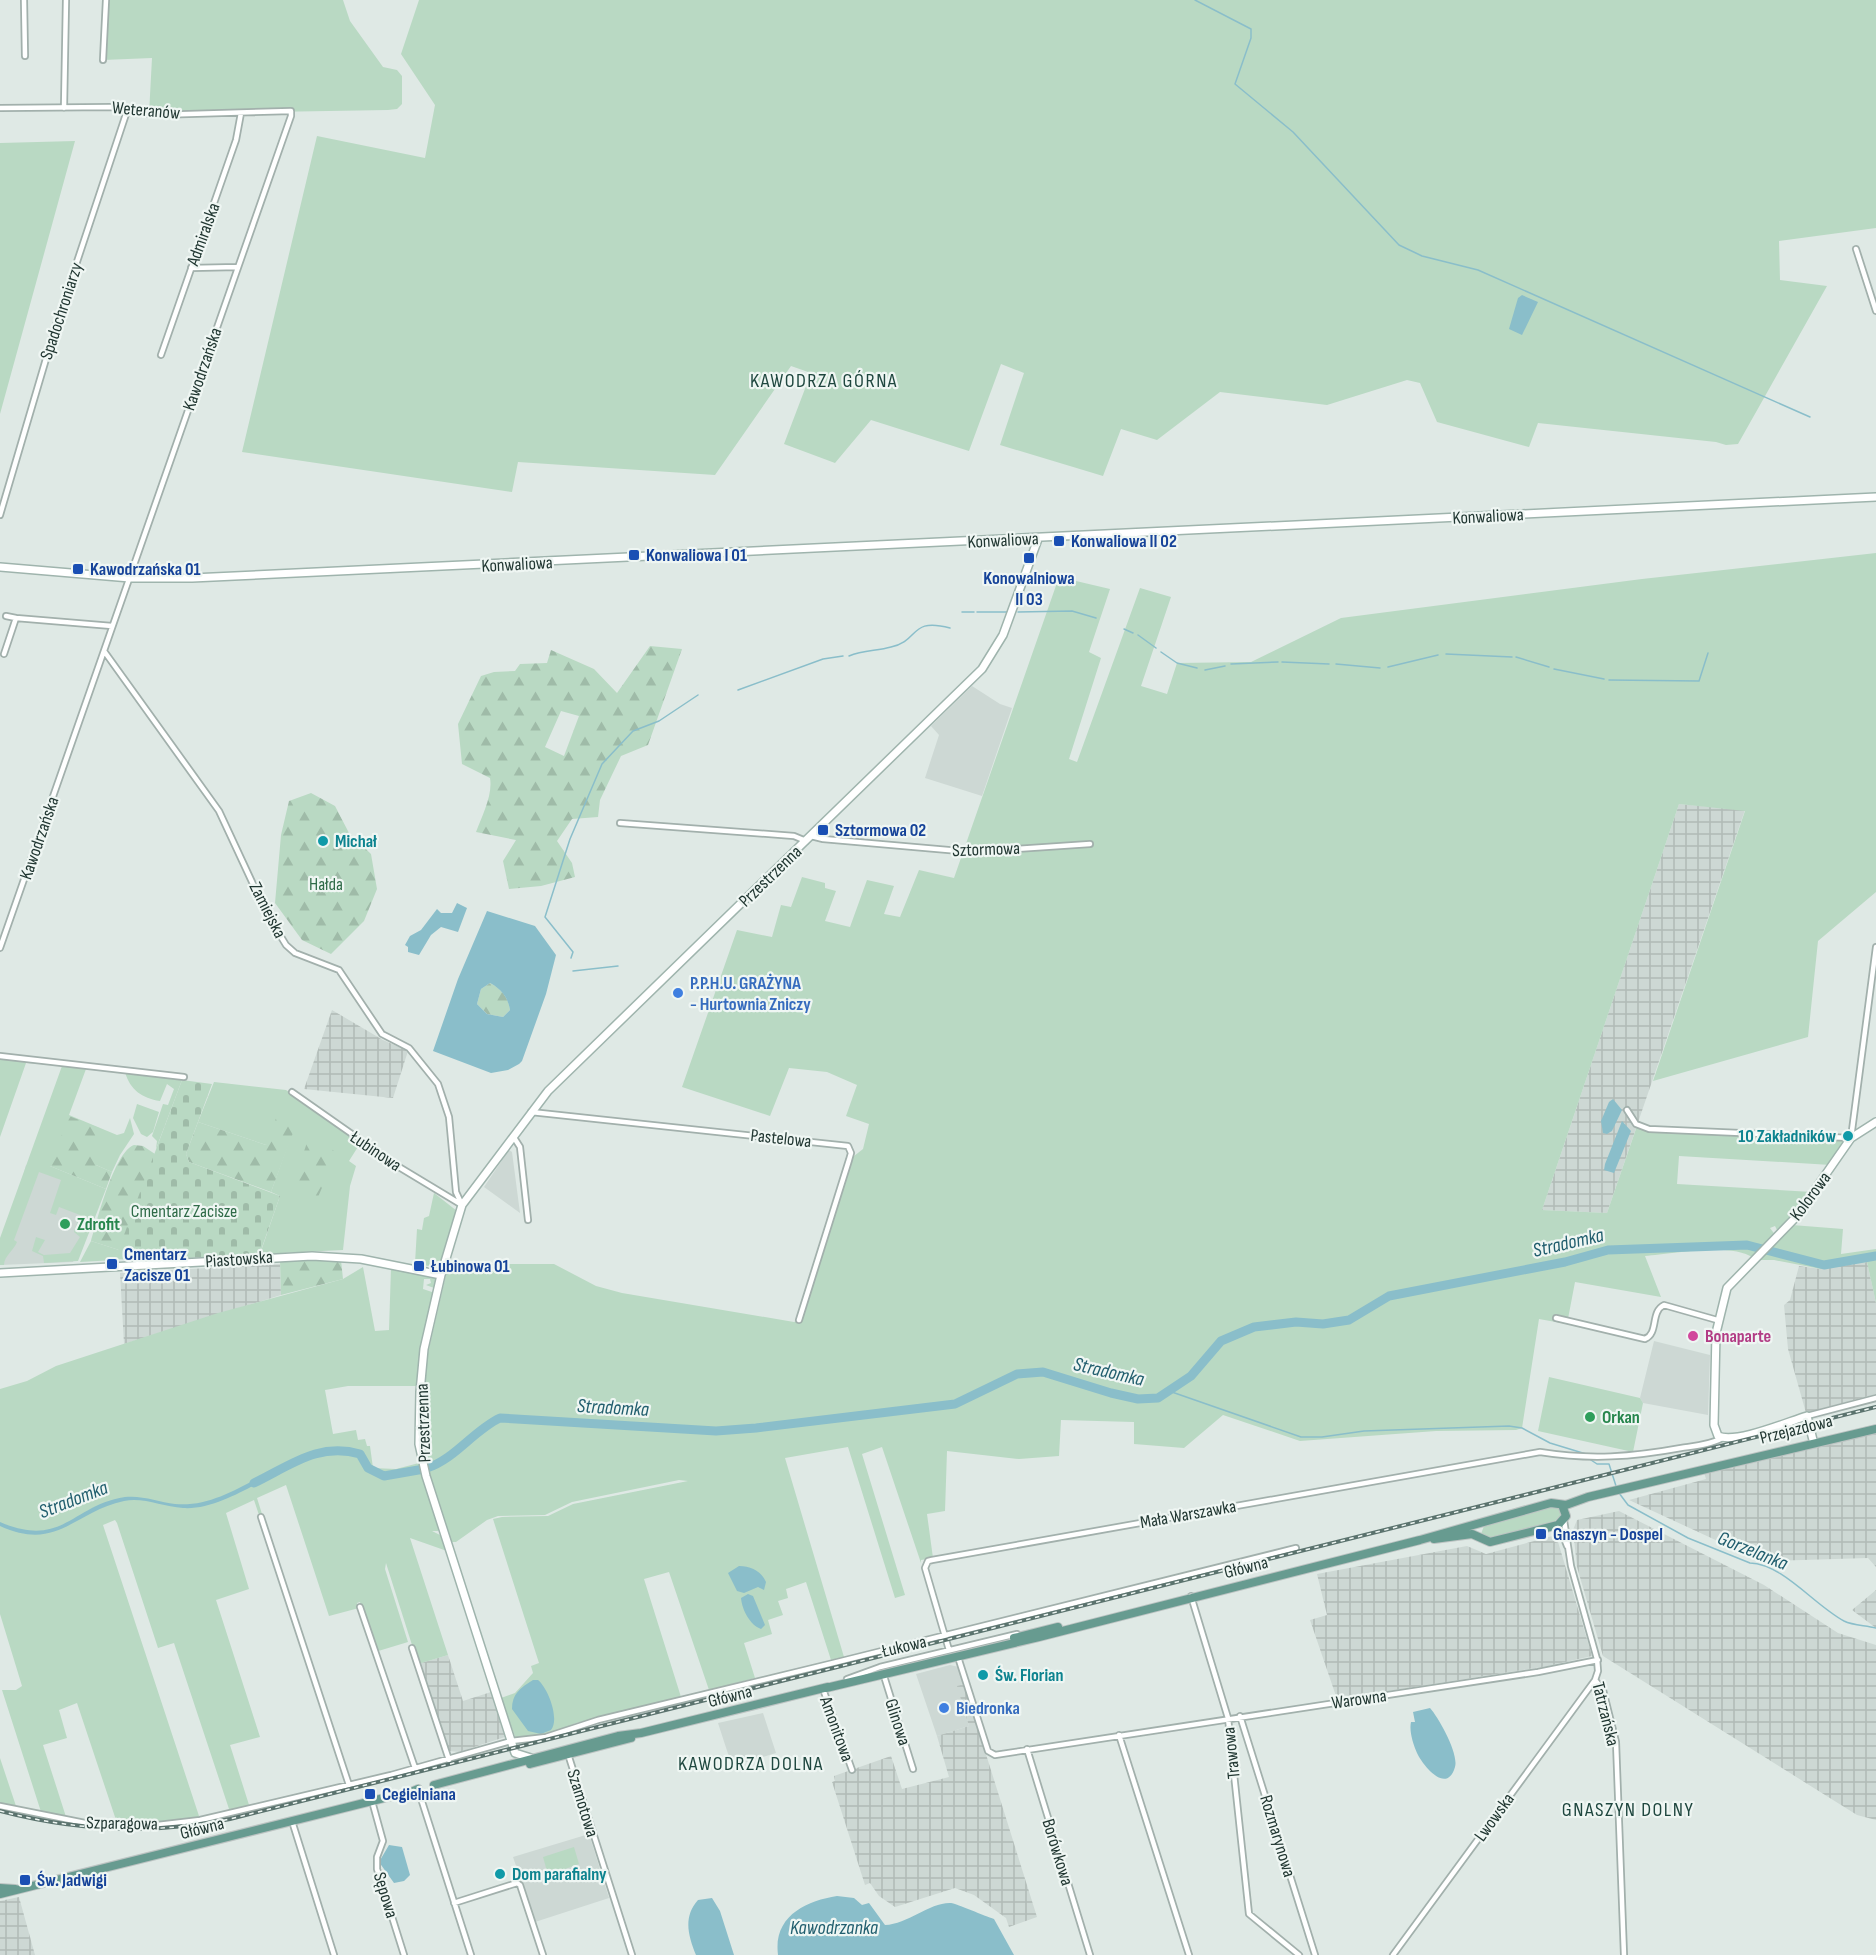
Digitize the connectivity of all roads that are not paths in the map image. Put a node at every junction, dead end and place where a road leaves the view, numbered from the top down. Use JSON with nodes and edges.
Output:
{"nodes":[{"id":1,"x":24,"y":0,"type":"edge"},
{"id":2,"x":66,"y":0,"type":"edge"},
{"id":3,"x":106,"y":0,"type":"edge"},
{"id":4,"x":25,"y":56,"type":"dead end"},
{"id":5,"x":103,"y":60,"type":"dead end"},
{"id":6,"x":0,"y":108,"type":"edge"},
{"id":7,"x":64,"y":108,"type":"junction"},
{"id":8,"x":128,"y":108,"type":"junction"},
{"id":9,"x":291,"y":111,"type":"joint"},
{"id":10,"x":241,"y":113,"type":"junction"},
{"id":11,"x":1856,"y":249,"type":"dead end"},
{"id":12,"x":238,"y":267,"type":"junction"},
{"id":13,"x":191,"y":268,"type":"junction"},
{"id":14,"x":1876,"y":311,"type":"edge"},
{"id":15,"x":160,"y":355,"type":"dead end"},
{"id":16,"x":1876,"y":497,"type":"edge"},
{"id":17,"x":0,"y":515,"type":"edge"},
{"id":18,"x":1038,"y":539,"type":"junction"},
{"id":19,"x":0,"y":567,"type":"edge"},
{"id":20,"x":130,"y":578,"type":"junction"},
{"id":21,"x":6,"y":616,"type":"dead end"},
{"id":22,"x":16,"y":618,"type":"junction"},
{"id":23,"x":112,"y":626,"type":"junction"},
{"id":24,"x":104,"y":651,"type":"junction"},
{"id":25,"x":4,"y":654,"type":"dead end"},
{"id":26,"x":620,"y":823,"type":"dead end"},
{"id":27,"x":808,"y":838,"type":"junction"},
{"id":28,"x":1090,"y":844,"type":"dead end"},
{"id":29,"x":1,"y":945,"type":"edge"},
{"id":30,"x":1876,"y":947,"type":"edge"},
{"id":31,"x":0,"y":1056,"type":"edge"},
{"id":32,"x":184,"y":1077,"type":"dead end"},
{"id":33,"x":292,"y":1092,"type":"dead end"},
{"id":34,"x":1627,"y":1110,"type":"dead end"},
{"id":35,"x":531,"y":1112,"type":"junction"},
{"id":36,"x":1876,"y":1122,"type":"edge"},
{"id":37,"x":513,"y":1136,"type":"junction"},
{"id":38,"x":1851,"y":1138,"type":"junction"},
{"id":39,"x":462,"y":1205,"type":"junction"},
{"id":40,"x":528,"y":1220,"type":"dead end"},
{"id":41,"x":0,"y":1273,"type":"edge"},
{"id":42,"x":441,"y":1275,"type":"junction"},
{"id":43,"x":1556,"y":1318,"type":"dead end"},
{"id":44,"x":799,"y":1320,"type":"dead end"},
{"id":45,"x":1718,"y":1320,"type":"junction"},
{"id":46,"x":1876,"y":1398,"type":"edge"},
{"id":47,"x":1807,"y":1416,"type":"junction"},
{"id":48,"x":1876,"y":1426,"type":"edge"},
{"id":49,"x":1722,"y":1438,"type":"junction"},
{"id":50,"x":1813,"y":1440,"type":"junction"},
{"id":51,"x":1724,"y":1465,"type":"junction"},
{"id":52,"x":1606,"y":1494,"type":"junction"},
{"id":53,"x":1562,"y":1505,"type":"junction"},
{"id":54,"x":1565,"y":1516,"type":"junction"},
{"id":55,"x":261,"y":1517,"type":"dead end"},
{"id":56,"x":1484,"y":1522,"type":"junction"},
{"id":57,"x":1553,"y":1526,"type":"junction"},
{"id":58,"x":1479,"y":1536,"type":"junction"},
{"id":59,"x":1420,"y":1540,"type":"junction"},
{"id":60,"x":1296,"y":1548,"type":"dead end"},
{"id":61,"x":1568,"y":1548,"type":"junction"},
{"id":62,"x":1191,"y":1596,"type":"junction"},
{"id":63,"x":360,"y":1607,"type":"dead end"},
{"id":64,"x":1080,"y":1624,"type":"junction"},
{"id":65,"x":1043,"y":1629,"type":"junction"},
{"id":66,"x":945,"y":1634,"type":"junction"},
{"id":67,"x":411,"y":1648,"type":"dead end"},
{"id":68,"x":949,"y":1650,"type":"junction"},
{"id":69,"x":958,"y":1657,"type":"junction"},
{"id":70,"x":1598,"y":1660,"type":"junction"},
{"id":71,"x":884,"y":1676,"type":"junction"},
{"id":72,"x":847,"y":1680,"type":"junction"},
{"id":73,"x":1594,"y":1680,"type":"junction"},
{"id":74,"x":824,"y":1688,"type":"junction"},
{"id":75,"x":1240,"y":1716,"type":"junction"},
{"id":76,"x":1228,"y":1718,"type":"junction"},
{"id":77,"x":641,"y":1733,"type":"junction"},
{"id":78,"x":1119,"y":1735,"type":"junction"},
{"id":79,"x":511,"y":1741,"type":"junction"},
{"id":80,"x":1027,"y":1749,"type":"junction"},
{"id":81,"x":514,"y":1753,"type":"junction"},
{"id":82,"x":568,"y":1754,"type":"junction"},
{"id":83,"x":531,"y":1758,"type":"junction"},
{"id":84,"x":449,"y":1760,"type":"junction"},
{"id":85,"x":503,"y":1765,"type":"junction"},
{"id":86,"x":415,"y":1768,"type":"junction"},
{"id":87,"x":914,"y":1769,"type":"dead end"},
{"id":88,"x":852,"y":1770,"type":"dead end"},
{"id":89,"x":349,"y":1785,"type":"junction"},
{"id":90,"x":434,"y":1785,"type":"junction"},
{"id":91,"x":418,"y":1789,"type":"junction"},
{"id":92,"x":372,"y":1801,"type":"junction"},
{"id":93,"x":0,"y":1806,"type":"edge"},
{"id":94,"x":292,"y":1821,"type":"junction"},
{"id":95,"x":0,"y":1888,"type":"edge"},
{"id":96,"x":15,"y":1889,"type":"junction"},
{"id":97,"x":0,"y":1894,"type":"edge"},
{"id":98,"x":454,"y":1903,"type":"junction"},
{"id":99,"x":334,"y":1955,"type":"edge"},
{"id":100,"x":404,"y":1955,"type":"edge"},
{"id":101,"x":471,"y":1955,"type":"edge"},
{"id":102,"x":543,"y":1955,"type":"edge"},
{"id":103,"x":632,"y":1955,"type":"edge"},
{"id":104,"x":1090,"y":1955,"type":"edge"},
{"id":105,"x":1189,"y":1955,"type":"edge"},
{"id":106,"x":1299,"y":1955,"type":"edge"},
{"id":107,"x":1316,"y":1955,"type":"edge"},
{"id":108,"x":1393,"y":1955,"type":"edge"},
{"id":109,"x":1624,"y":1955,"type":"edge"}],
"edges":[{"from":1,"to":4,"type":"street"},
{"from":2,"to":7,"type":"street"},
{"from":3,"to":5,"type":"street"},
{"from":6,"to":7,"type":"street","name":"Weteranów"},
{"from":7,"to":8,"type":"street","name":"Weteranów"},
{"from":8,"to":10,"type":"street","name":"Weteranów"},
{"from":8,"to":17,"type":"street","name":"Spadochroniarzy"},
{"from":9,"to":10,"type":"street","name":"Weteranów"},
{"from":9,"to":12,"type":"street","name":"Kawodrzańska"},
{"from":10,"to":13,"type":"street","name":"Admiralska"},
{"from":11,"to":14,"type":"street"},
{"from":12,"to":13,"type":"street"},
{"from":12,"to":20,"type":"street","name":"Kawodrzańska"},
{"from":13,"to":15,"type":"street","name":"Admiralska"},
{"from":16,"to":18,"type":"street","name":"Konwaliowa"},
{"from":18,"to":20,"type":"street","name":"Konwaliowa"},
{"from":18,"to":27,"type":"street","name":"Przestrzenna"},
{"from":19,"to":20,"type":"street","name":"Konwaliowa"},
{"from":20,"to":23,"type":"street","name":"Kawodrzańska"},
{"from":21,"to":22,"type":"street"},
{"from":22,"to":23,"type":"street"},
{"from":22,"to":25,"type":"street"},
{"from":23,"to":24,"type":"street","name":"Kawodrzańska"},
{"from":24,"to":29,"type":"street","name":"Kawodrzańska"},
{"from":24,"to":39,"type":"street","name":"Zamiejska"},
{"from":26,"to":27,"type":"street","name":"Sztormowa"},
{"from":27,"to":28,"type":"street","name":"Sztormowa"},
{"from":27,"to":35,"type":"street","name":"Przestrzenna"},
{"from":30,"to":38,"type":"street"},
{"from":31,"to":32,"type":"street"},
{"from":33,"to":39,"type":"street","name":"Łubinowa"},
{"from":34,"to":38,"type":"street"},
{"from":35,"to":37,"type":"street","name":"Przestrzenna"},
{"from":35,"to":44,"type":"street","name":"Pastelowa"},
{"from":36,"to":38,"type":"street","name":"Kolorowa"},
{"from":37,"to":39,"type":"street","name":"Przestrzenna"},
{"from":37,"to":40,"type":"street"},
{"from":38,"to":45,"type":"street","name":"Kolorowa"},
{"from":39,"to":42,"type":"street","name":"Przestrzenna"},
{"from":41,"to":42,"type":"street","name":"Piastowska"},
{"from":42,"to":79,"type":"street","name":"Przestrzenna"},
{"from":43,"to":45,"type":"street"},
{"from":45,"to":49,"type":"street","name":"Kolorowa"},
{"from":46,"to":47,"type":"street"},
{"from":47,"to":49,"type":"street"},
{"from":47,"to":50,"type":"street"},
{"from":48,"to":50,"type":"main road","name":"Przejazdowa"},
{"from":48,"to":51,"type":"main road","name":"Przejazdowa"},
{"from":49,"to":66,"type":"street","name":"Mała Warszawka"},
{"from":50,"to":51,"type":"main road","name":"Przejazdowa"},
{"from":51,"to":52,"type":"main road","name":"Przejazdowa"},
{"from":52,"to":53,"type":"main road","name":"Przejazdowa"},
{"from":52,"to":54,"type":"main road","name":"Przejazdowa"},
{"from":53,"to":54,"type":"main road"},
{"from":53,"to":56,"type":"main road","name":"Przejazdowa"},
{"from":54,"to":57,"type":"main road","name":"Przejazdowa"},
{"from":54,"to":61,"type":"street","name":"Tatrzańska"},
{"from":55,"to":89,"type":"street"},
{"from":56,"to":58,"type":"main road"},
{"from":56,"to":59,"type":"main road","name":"Główna"},
{"from":57,"to":58,"type":"main road","name":"Główna"},
{"from":57,"to":61,"type":"street","name":"Tatrzańska"},
{"from":58,"to":59,"type":"main road","name":"Główna"},
{"from":59,"to":62,"type":"main road","name":"Główna"},
{"from":60,"to":66,"type":"street","name":"Łukowa"},
{"from":61,"to":70,"type":"street","name":"Tatrzańska"},
{"from":62,"to":64,"type":"main road","name":"Główna"},
{"from":62,"to":76,"type":"street","name":"Trawowa"},
{"from":63,"to":86,"type":"street"},
{"from":64,"to":65,"type":"main road","name":"Główna"},
{"from":64,"to":69,"type":"main road","name":"Główna"},
{"from":65,"to":68,"type":"street","name":"Główna"},
{"from":65,"to":72,"type":"main road","name":"Główna"},
{"from":66,"to":68,"type":"street","name":"Mała Warszawka"},
{"from":66,"to":79,"type":"street","name":"Łukowa"},
{"from":67,"to":84,"type":"street"},
{"from":68,"to":72,"type":"street","name":"Główna"},
{"from":69,"to":71,"type":"main road","name":"Główna"},
{"from":69,"to":80,"type":"street","name":"Warowna"},
{"from":70,"to":73,"type":"street","name":"Tatrzańska"},
{"from":70,"to":75,"type":"street","name":"Warowna"},
{"from":71,"to":74,"type":"main road","name":"Główna"},
{"from":71,"to":87,"type":"street","name":"Glinowa"},
{"from":72,"to":74,"type":"main road","name":"Główna"},
{"from":73,"to":108,"type":"street","name":"Lwowska"},
{"from":73,"to":109,"type":"street","name":"Tatrzańska"},
{"from":74,"to":77,"type":"main road","name":"Główna"},
{"from":74,"to":88,"type":"street","name":"Amonitowa"},
{"from":75,"to":76,"type":"street","name":"Warowna"},
{"from":75,"to":107,"type":"street","name":"Rozmarynowa"},
{"from":76,"to":78,"type":"street","name":"Warowna"},
{"from":76,"to":106,"type":"street","name":"Trawowa"},
{"from":77,"to":82,"type":"main road","name":"Główna"},
{"from":77,"to":83,"type":"main road","name":"Główna"},
{"from":78,"to":80,"type":"street","name":"Warowna"},
{"from":78,"to":105,"type":"street"},
{"from":79,"to":81,"type":"street","name":"Przestrzenna"},
{"from":79,"to":84,"type":"street","name":"Szparagowa"},
{"from":80,"to":104,"type":"street","name":"Borówkowa"},
{"from":81,"to":83,"type":"street"},
{"from":81,"to":85,"type":"street"},
{"from":82,"to":90,"type":"main road","name":"Główna"},
{"from":82,"to":103,"type":"street","name":"Szamotowa"},
{"from":83,"to":85,"type":"main road","name":"Główna"},
{"from":84,"to":86,"type":"street","name":"Szparagowa"},
{"from":85,"to":90,"type":"main road","name":"Główna"},
{"from":86,"to":89,"type":"street","name":"Szparagowa"},
{"from":89,"to":93,"type":"street","name":"Szparagowa"},
{"from":90,"to":91,"type":"main road","name":"Główna"},
{"from":91,"to":92,"type":"main road","name":"Główna"},
{"from":91,"to":98,"type":"street"},
{"from":92,"to":94,"type":"main road","name":"Główna"},
{"from":92,"to":100,"type":"street","name":"Sępowa"},
{"from":94,"to":96,"type":"main road","name":"Główna"},
{"from":94,"to":99,"type":"street"},
{"from":95,"to":96,"type":"main road","name":"Główna"},
{"from":96,"to":97,"type":"main road","name":"Główna"},
{"from":98,"to":101,"type":"street"},
{"from":98,"to":102,"type":"street"}]}
